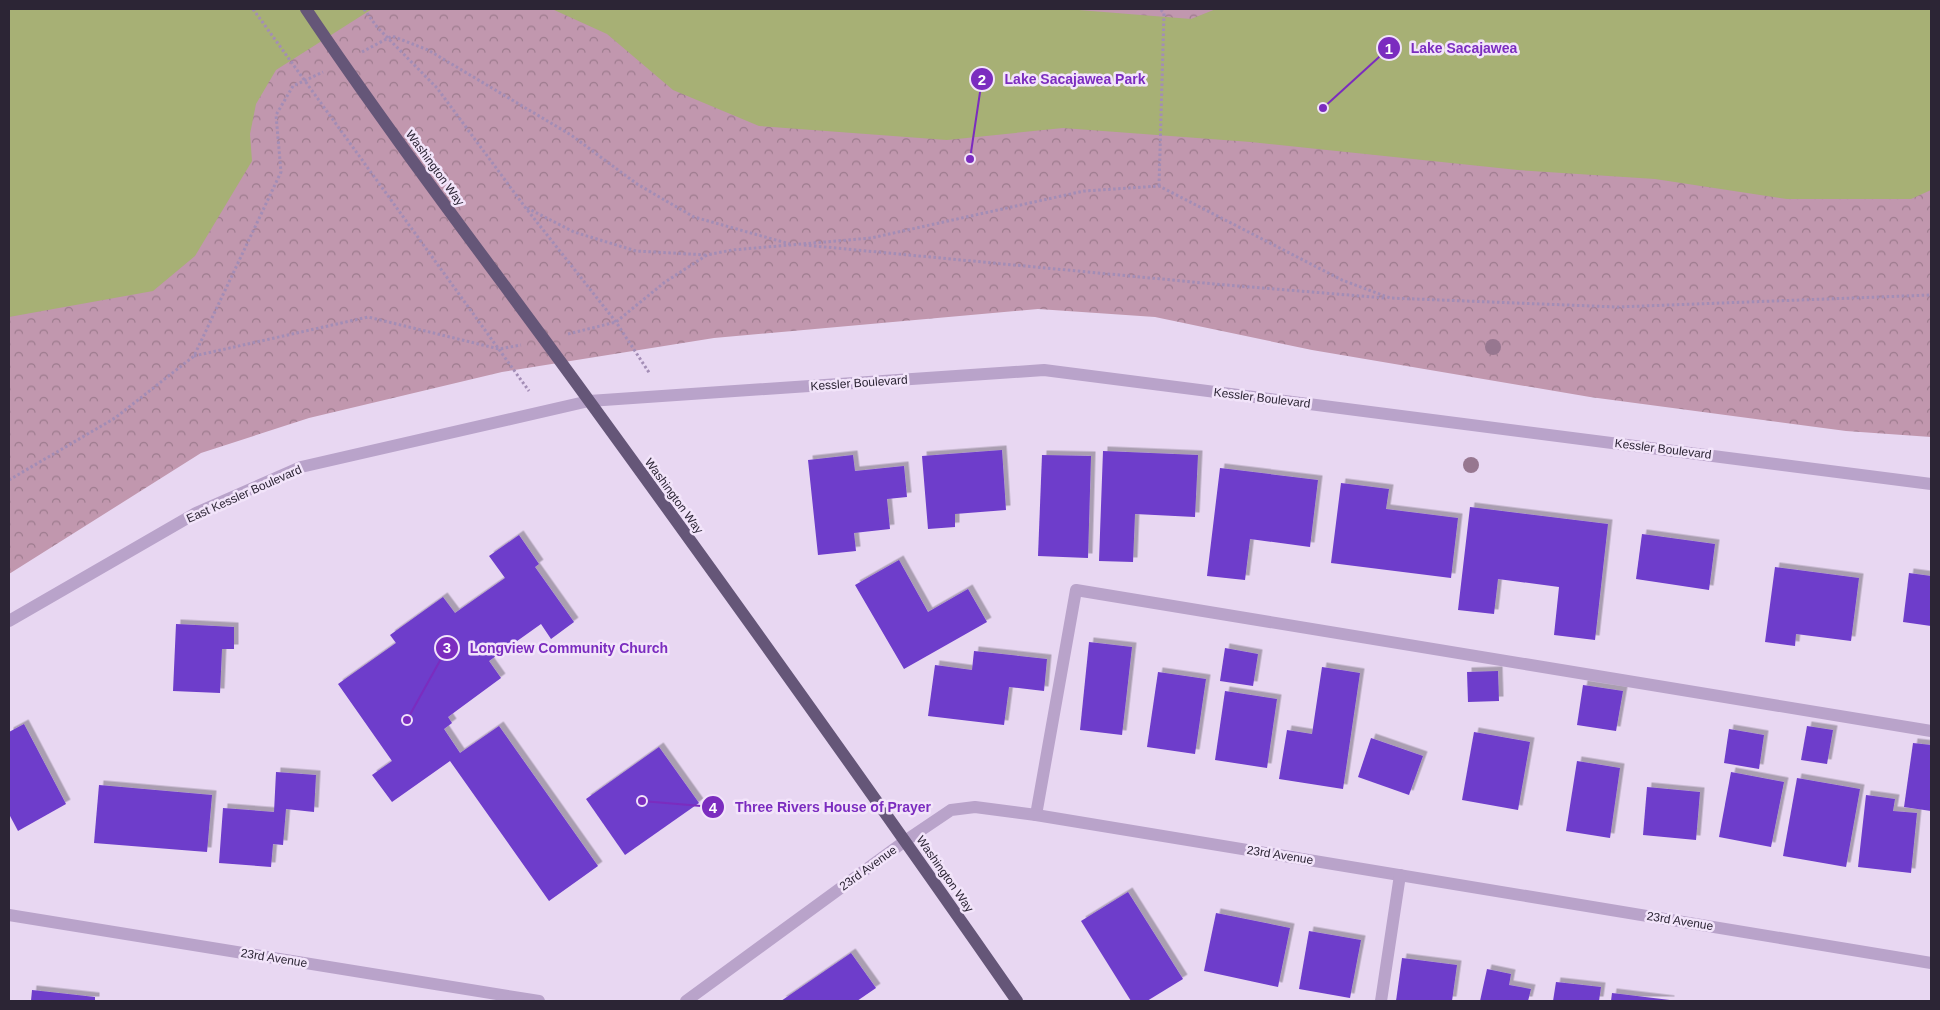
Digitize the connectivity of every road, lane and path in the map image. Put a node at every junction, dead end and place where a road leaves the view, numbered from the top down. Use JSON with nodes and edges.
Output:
{"nodes":[{"id":1,"x":253,"y":9,"type":"edge"},
{"id":2,"x":306,"y":9,"type":"edge"},
{"id":3,"x":364,"y":9,"type":"edge"},
{"id":4,"x":1160,"y":9,"type":"edge"},
{"id":5,"x":359,"y":53,"type":"dead end"},
{"id":6,"x":326,"y":70,"type":"dead end"},
{"id":7,"x":1159,"y":186,"type":"junction"},
{"id":8,"x":525,"y":207,"type":"junction"},
{"id":9,"x":794,"y":245,"type":"junction"},
{"id":10,"x":707,"y":255,"type":"junction"},
{"id":11,"x":1931,"y":296,"type":"edge"},
{"id":12,"x":1390,"y":298,"type":"junction"},
{"id":13,"x":616,"y":322,"type":"junction"},
{"id":14,"x":544,"y":340,"type":"junction"},
{"id":15,"x":498,"y":349,"type":"junction"},
{"id":16,"x":194,"y":356,"type":"junction"},
{"id":17,"x":664,"y":396,"type":"junction"},
{"id":18,"x":589,"y":401,"type":"junction"},
{"id":19,"x":544,"y":412,"type":"junction"},
{"id":20,"x":9,"y":480,"type":"edge"},
{"id":21,"x":1931,"y":484,"type":"edge"},
{"id":22,"x":9,"y":621,"type":"edge"},
{"id":23,"x":1931,"y":731,"type":"edge"},
{"id":24,"x":1036,"y":815,"type":"junction"},
{"id":25,"x":905,"y":841,"type":"junction"},
{"id":26,"x":1400,"y":875,"type":"junction"},
{"id":27,"x":9,"y":915,"type":"edge"},
{"id":28,"x":1931,"y":963,"type":"edge"},
{"id":29,"x":539,"y":1001,"type":"edge"},
{"id":30,"x":686,"y":1001,"type":"edge"},
{"id":31,"x":1016,"y":1001,"type":"edge"},
{"id":32,"x":1380,"y":1001,"type":"edge"}],
"edges":[{"from":1,"to":15,"type":"path"},
{"from":2,"to":14,"type":"main road","name":"Washington Way"},
{"from":3,"to":8,"type":"path"},
{"from":4,"to":7,"type":"path"},
{"from":5,"to":9,"type":"path"},
{"from":6,"to":16,"type":"path"},
{"from":7,"to":9,"type":"path"},
{"from":7,"to":12,"type":"path"},
{"from":8,"to":10,"type":"path"},
{"from":8,"to":13,"type":"path"},
{"from":9,"to":10,"type":"path"},
{"from":9,"to":12,"type":"path"},
{"from":10,"to":13,"type":"path"},
{"from":11,"to":12,"type":"path"},
{"from":13,"to":14,"type":"path"},
{"from":13,"to":17,"type":"path"},
{"from":14,"to":18,"type":"main road","name":"Washington Way"},
{"from":15,"to":16,"type":"path"},
{"from":15,"to":19,"type":"path"},
{"from":16,"to":20,"type":"path"},
{"from":17,"to":18,"type":"street","name":"Kessler Boulevard"},
{"from":17,"to":21,"type":"street","name":"Kessler Boulevard"},
{"from":18,"to":19,"type":"street","name":"East Kessler Boulevard"},
{"from":18,"to":25,"type":"main road","name":"Washington Way"},
{"from":19,"to":22,"type":"street","name":"East Kessler Boulevard"},
{"from":23,"to":24,"type":"street"},
{"from":24,"to":25,"type":"street","name":"23rd Avenue"},
{"from":24,"to":26,"type":"street","name":"23rd Avenue"},
{"from":25,"to":30,"type":"street","name":"23rd Avenue"},
{"from":25,"to":31,"type":"main road","name":"Washington Way"},
{"from":26,"to":28,"type":"street","name":"23rd Avenue"},
{"from":26,"to":32,"type":"street"},
{"from":27,"to":29,"type":"street","name":"23rd Avenue"}]}
